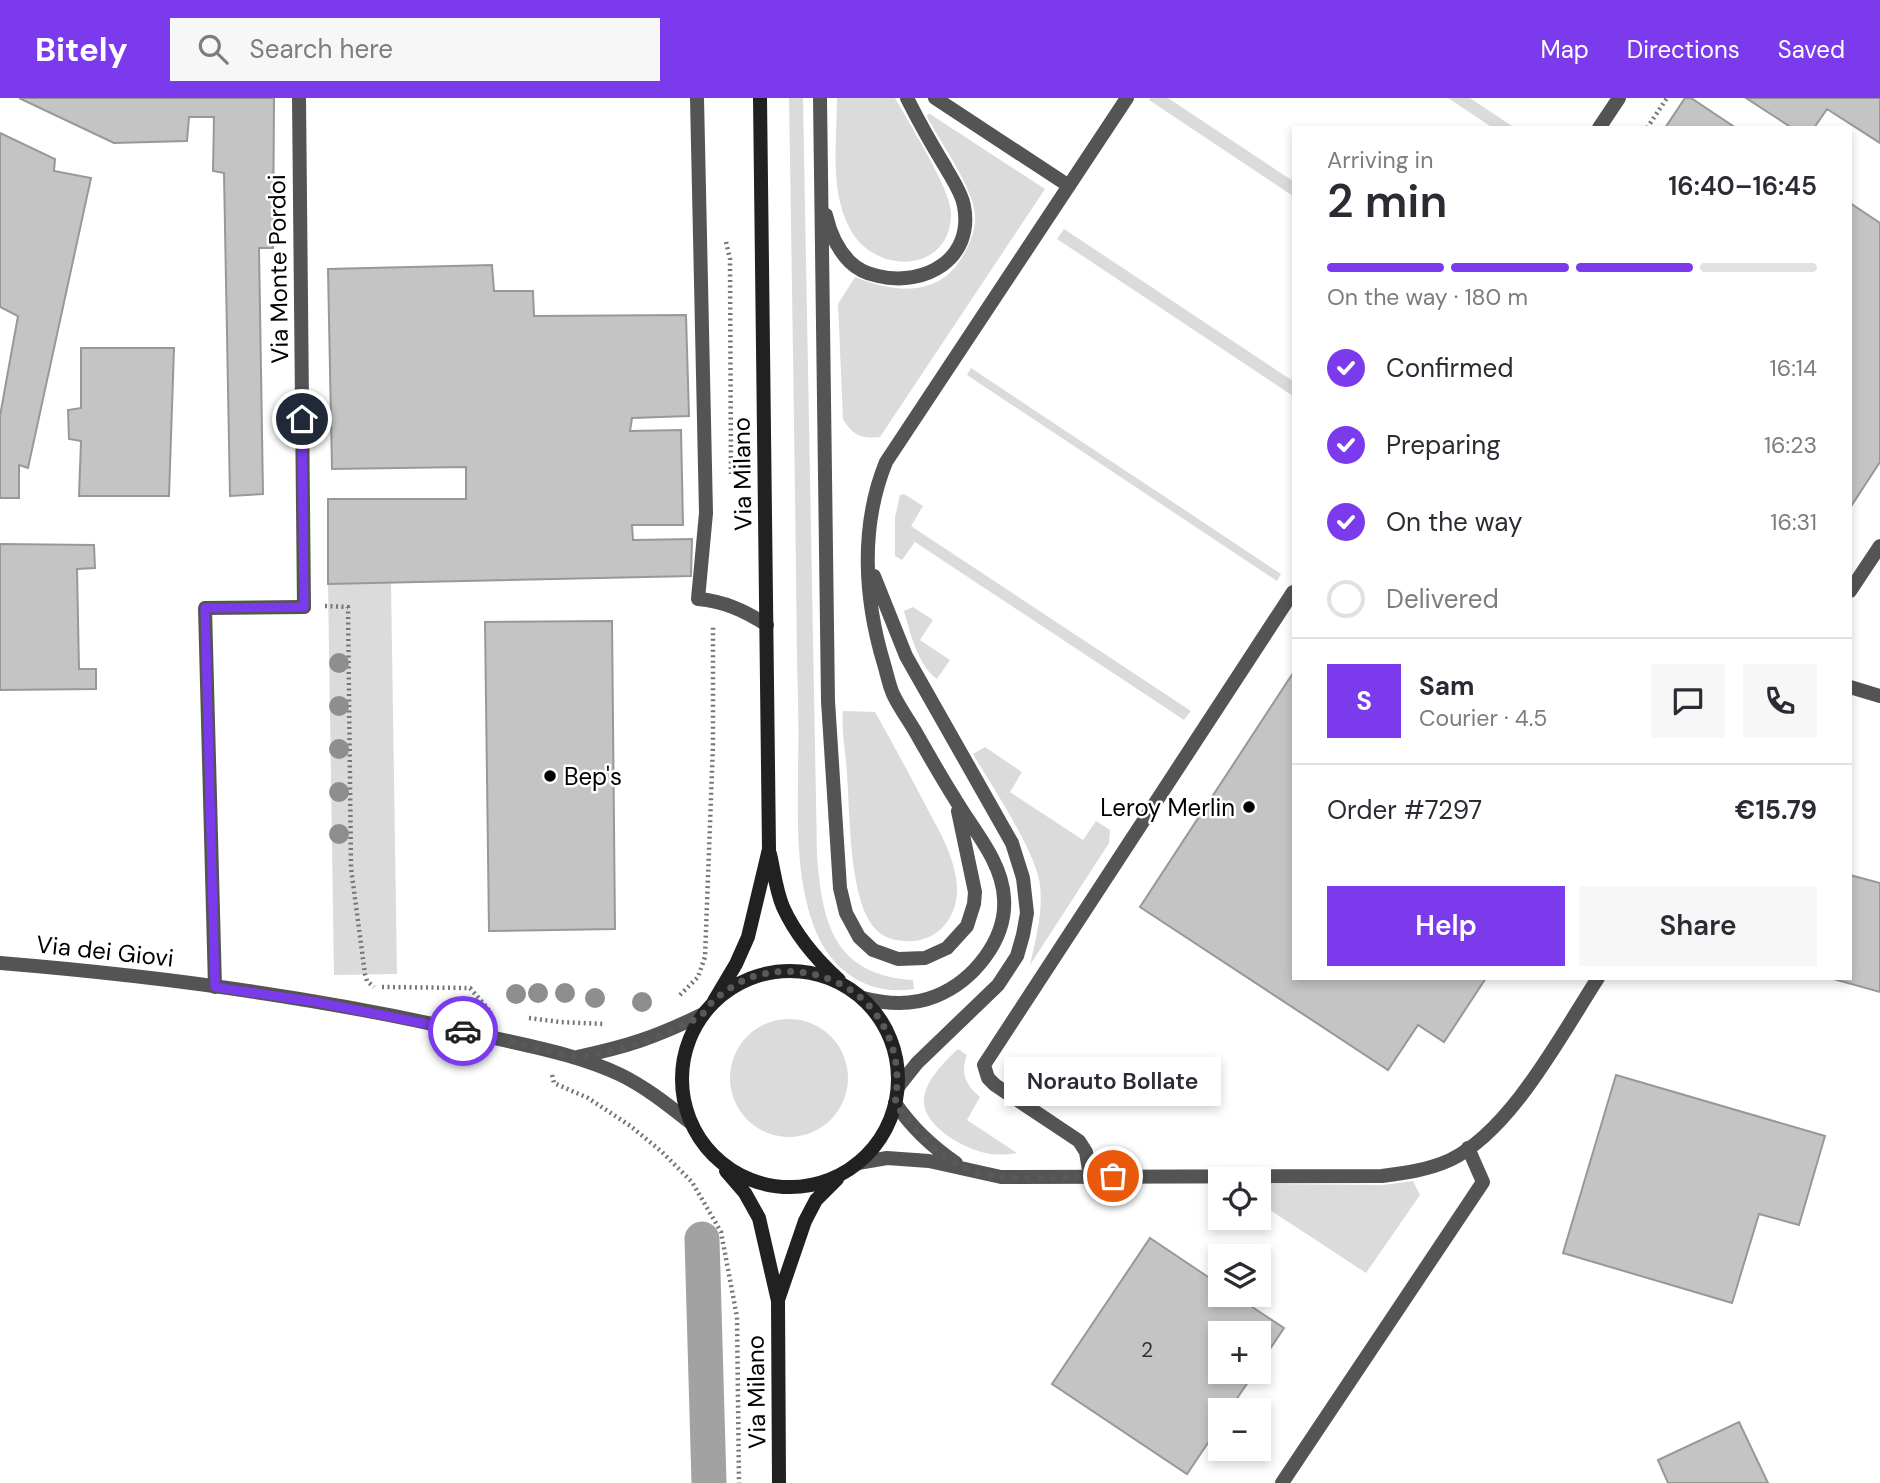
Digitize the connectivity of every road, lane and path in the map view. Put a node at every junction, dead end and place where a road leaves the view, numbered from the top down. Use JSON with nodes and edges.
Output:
{"nodes":[{"id":1,"x":299,"y":98,"type":"edge"},
{"id":2,"x":697,"y":98,"type":"edge"},
{"id":3,"x":760,"y":98,"type":"edge"},
{"id":4,"x":820,"y":98,"type":"edge"},
{"id":5,"x":907,"y":98,"type":"edge"},
{"id":6,"x":935,"y":98,"type":"edge"},
{"id":7,"x":1127,"y":98,"type":"edge"},
{"id":8,"x":1619,"y":98,"type":"edge"},
{"id":9,"x":1667,"y":98,"type":"edge"},
{"id":10,"x":1601,"y":126,"type":"edge"},
{"id":11,"x":1648,"y":126,"type":"edge"},
{"id":12,"x":1069,"y":186,"type":"junction"},
{"id":13,"x":820,"y":187,"type":"junction"},
{"id":14,"x":1880,"y":546,"type":"edge"},
{"id":15,"x":868,"y":558,"type":"junction"},
{"id":16,"x":1852,"y":587,"type":"edge"},
{"id":17,"x":1292,"y":594,"type":"edge"},
{"id":18,"x":304,"y":607,"type":"junction"},
{"id":19,"x":767,"y":625,"type":"junction"},
{"id":20,"x":1852,"y":688,"type":"edge"},
{"id":21,"x":1880,"y":696,"type":"edge"},
{"id":22,"x":955,"y":800,"type":"junction"},
{"id":23,"x":769,"y":849,"type":"junction"},
{"id":24,"x":709,"y":862,"type":"dead end"},
{"id":25,"x":0,"y":964,"type":"edge"},
{"id":26,"x":1597,"y":980,"type":"edge"},
{"id":27,"x":845,"y":986,"type":"junction"},
{"id":28,"x":215,"y":987,"type":"junction"},
{"id":29,"x":676,"y":998,"type":"dead end"},
{"id":30,"x":863,"y":999,"type":"junction"},
{"id":31,"x":714,"y":1001,"type":"junction"},
{"id":32,"x":500,"y":1012,"type":"dead end"},
{"id":33,"x":701,"y":1015,"type":"junction"},
{"id":34,"x":523,"y":1017,"type":"dead end"},
{"id":35,"x":605,"y":1024,"type":"dead end"},
{"id":36,"x":575,"y":1058,"type":"junction"},
{"id":37,"x":552,"y":1076,"type":"dead end"},
{"id":38,"x":898,"y":1087,"type":"junction"},
{"id":39,"x":895,"y":1103,"type":"junction"},
{"id":40,"x":691,"y":1123,"type":"junction"},
{"id":41,"x":1468,"y":1148,"type":"junction"},
{"id":42,"x":714,"y":1157,"type":"junction"},
{"id":43,"x":858,"y":1163,"type":"junction"},
{"id":44,"x":963,"y":1168,"type":"junction"},
{"id":45,"x":842,"y":1174,"type":"junction"},
{"id":46,"x":1090,"y":1176,"type":"junction"},
{"id":47,"x":778,"y":1301,"type":"junction"},
{"id":48,"x":739,"y":1483,"type":"edge"},
{"id":49,"x":779,"y":1483,"type":"edge"},
{"id":50,"x":1282,"y":1483,"type":"edge"}],
"edges":[{"from":1,"to":18,"type":"street","name":"Via Monte Pordoi"},
{"from":2,"to":19,"type":"street"},
{"from":3,"to":19,"type":"street","name":"Via Milano"},
{"from":4,"to":13,"type":"street"},
{"from":5,"to":13,"type":"street"},
{"from":6,"to":12,"type":"street"},
{"from":7,"to":12,"type":"street"},
{"from":8,"to":10,"type":"street"},
{"from":9,"to":11,"type":"path"},
{"from":12,"to":15,"type":"street"},
{"from":13,"to":22,"type":"street"},
{"from":14,"to":16,"type":"street"},
{"from":15,"to":22,"type":"street"},
{"from":15,"to":38,"type":"street"},
{"from":17,"to":46,"type":"street"},
{"from":18,"to":28,"type":"street"},
{"from":18,"to":32,"type":"path"},
{"from":19,"to":23,"type":"street","name":"Via Milano"},
{"from":20,"to":21,"type":"street"},
{"from":22,"to":30,"type":"street"},
{"from":23,"to":27,"type":"street","name":"Via Milano"},
{"from":23,"to":31,"type":"street","name":"Via Milano"},
{"from":24,"to":29,"type":"path"},
{"from":25,"to":28,"type":"street","name":"Via dei Giovi"},
{"from":26,"to":41,"type":"street"},
{"from":27,"to":30,"type":"street"},
{"from":27,"to":31,"type":"street"},
{"from":28,"to":36,"type":"street","name":"Via dei Giovi"},
{"from":30,"to":38,"type":"street"},
{"from":31,"to":33,"type":"street"},
{"from":33,"to":36,"type":"street"},
{"from":33,"to":40,"type":"street"},
{"from":34,"to":35,"type":"path"},
{"from":36,"to":40,"type":"street","name":"Via dei Giovi"},
{"from":37,"to":48,"type":"path"},
{"from":38,"to":39,"type":"street"},
{"from":39,"to":43,"type":"street"},
{"from":39,"to":44,"type":"street"},
{"from":40,"to":42,"type":"street"},
{"from":41,"to":46,"type":"street"},
{"from":41,"to":50,"type":"street"},
{"from":42,"to":45,"type":"street"},
{"from":42,"to":47,"type":"street","name":"Via Milano"},
{"from":43,"to":44,"type":"street"},
{"from":43,"to":45,"type":"street"},
{"from":44,"to":46,"type":"street"},
{"from":45,"to":47,"type":"street","name":"Via Milano"},
{"from":47,"to":49,"type":"street","name":"Via Milano"}]}
